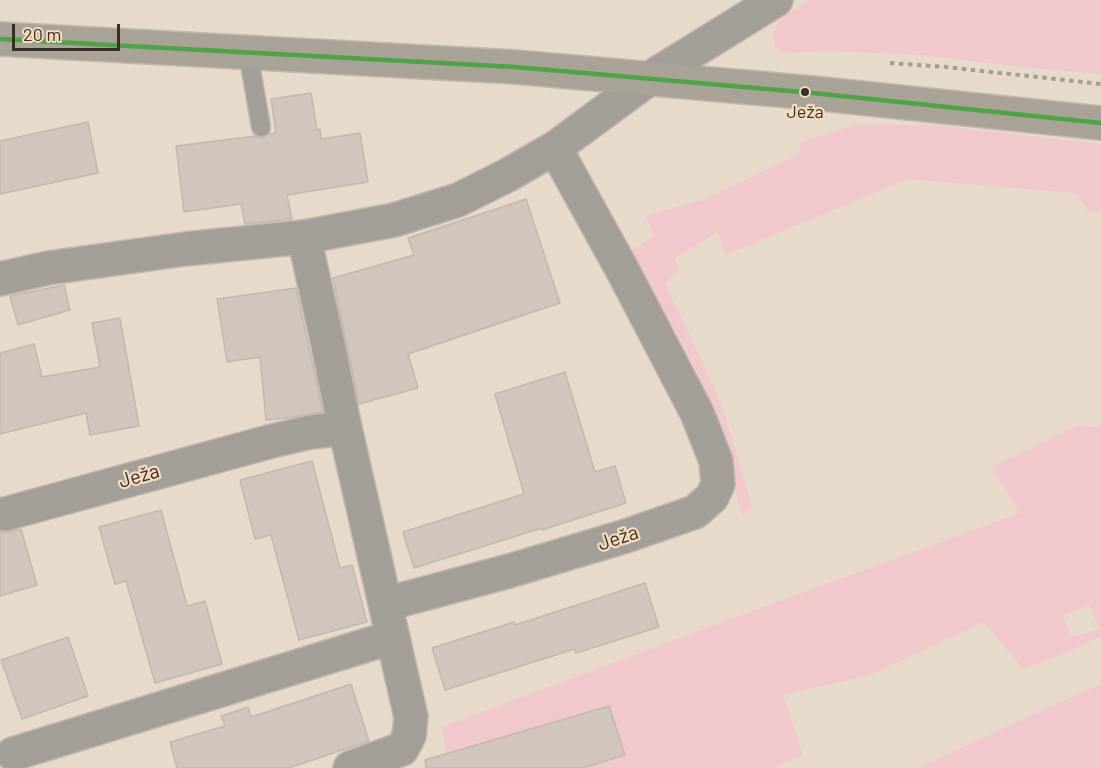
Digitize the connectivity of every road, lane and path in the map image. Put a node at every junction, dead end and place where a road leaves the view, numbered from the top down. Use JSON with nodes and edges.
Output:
{"nodes":[{"id":1,"x":776,"y":0,"type":"edge"},
{"id":2,"x":0,"y":39,"type":"edge"},
{"id":3,"x":248,"y":53,"type":"junction"},
{"id":4,"x":650,"y":78,"type":"junction"},
{"id":5,"x":1101,"y":123,"type":"edge"},
{"id":6,"x":261,"y":127,"type":"dead end"},
{"id":7,"x":555,"y":148,"type":"junction"},
{"id":8,"x":304,"y":237,"type":"junction"},
{"id":9,"x":0,"y":279,"type":"edge"},
{"id":10,"x":345,"y":428,"type":"junction"},
{"id":11,"x":4,"y":514,"type":"dead end"},
{"id":12,"x":387,"y":604,"type":"junction"},
{"id":13,"x":393,"y":637,"type":"junction"},
{"id":14,"x":14,"y":754,"type":"dead end"},
{"id":15,"x":350,"y":768,"type":"edge"}],
"edges":[{"from":1,"to":4,"type":"street"},
{"from":2,"to":3,"type":"main road"},
{"from":3,"to":4,"type":"main road"},
{"from":3,"to":6,"type":"lane"},
{"from":4,"to":5,"type":"main road"},
{"from":4,"to":7,"type":"street"},
{"from":7,"to":8,"type":"street"},
{"from":7,"to":12,"type":"street","name":"Ježa"},
{"from":8,"to":9,"type":"street"},
{"from":8,"to":10,"type":"street"},
{"from":10,"to":11,"type":"street","name":"Ježa"},
{"from":10,"to":12,"type":"street"},
{"from":12,"to":13,"type":"street"},
{"from":13,"to":14,"type":"street"},
{"from":13,"to":15,"type":"street"}]}
